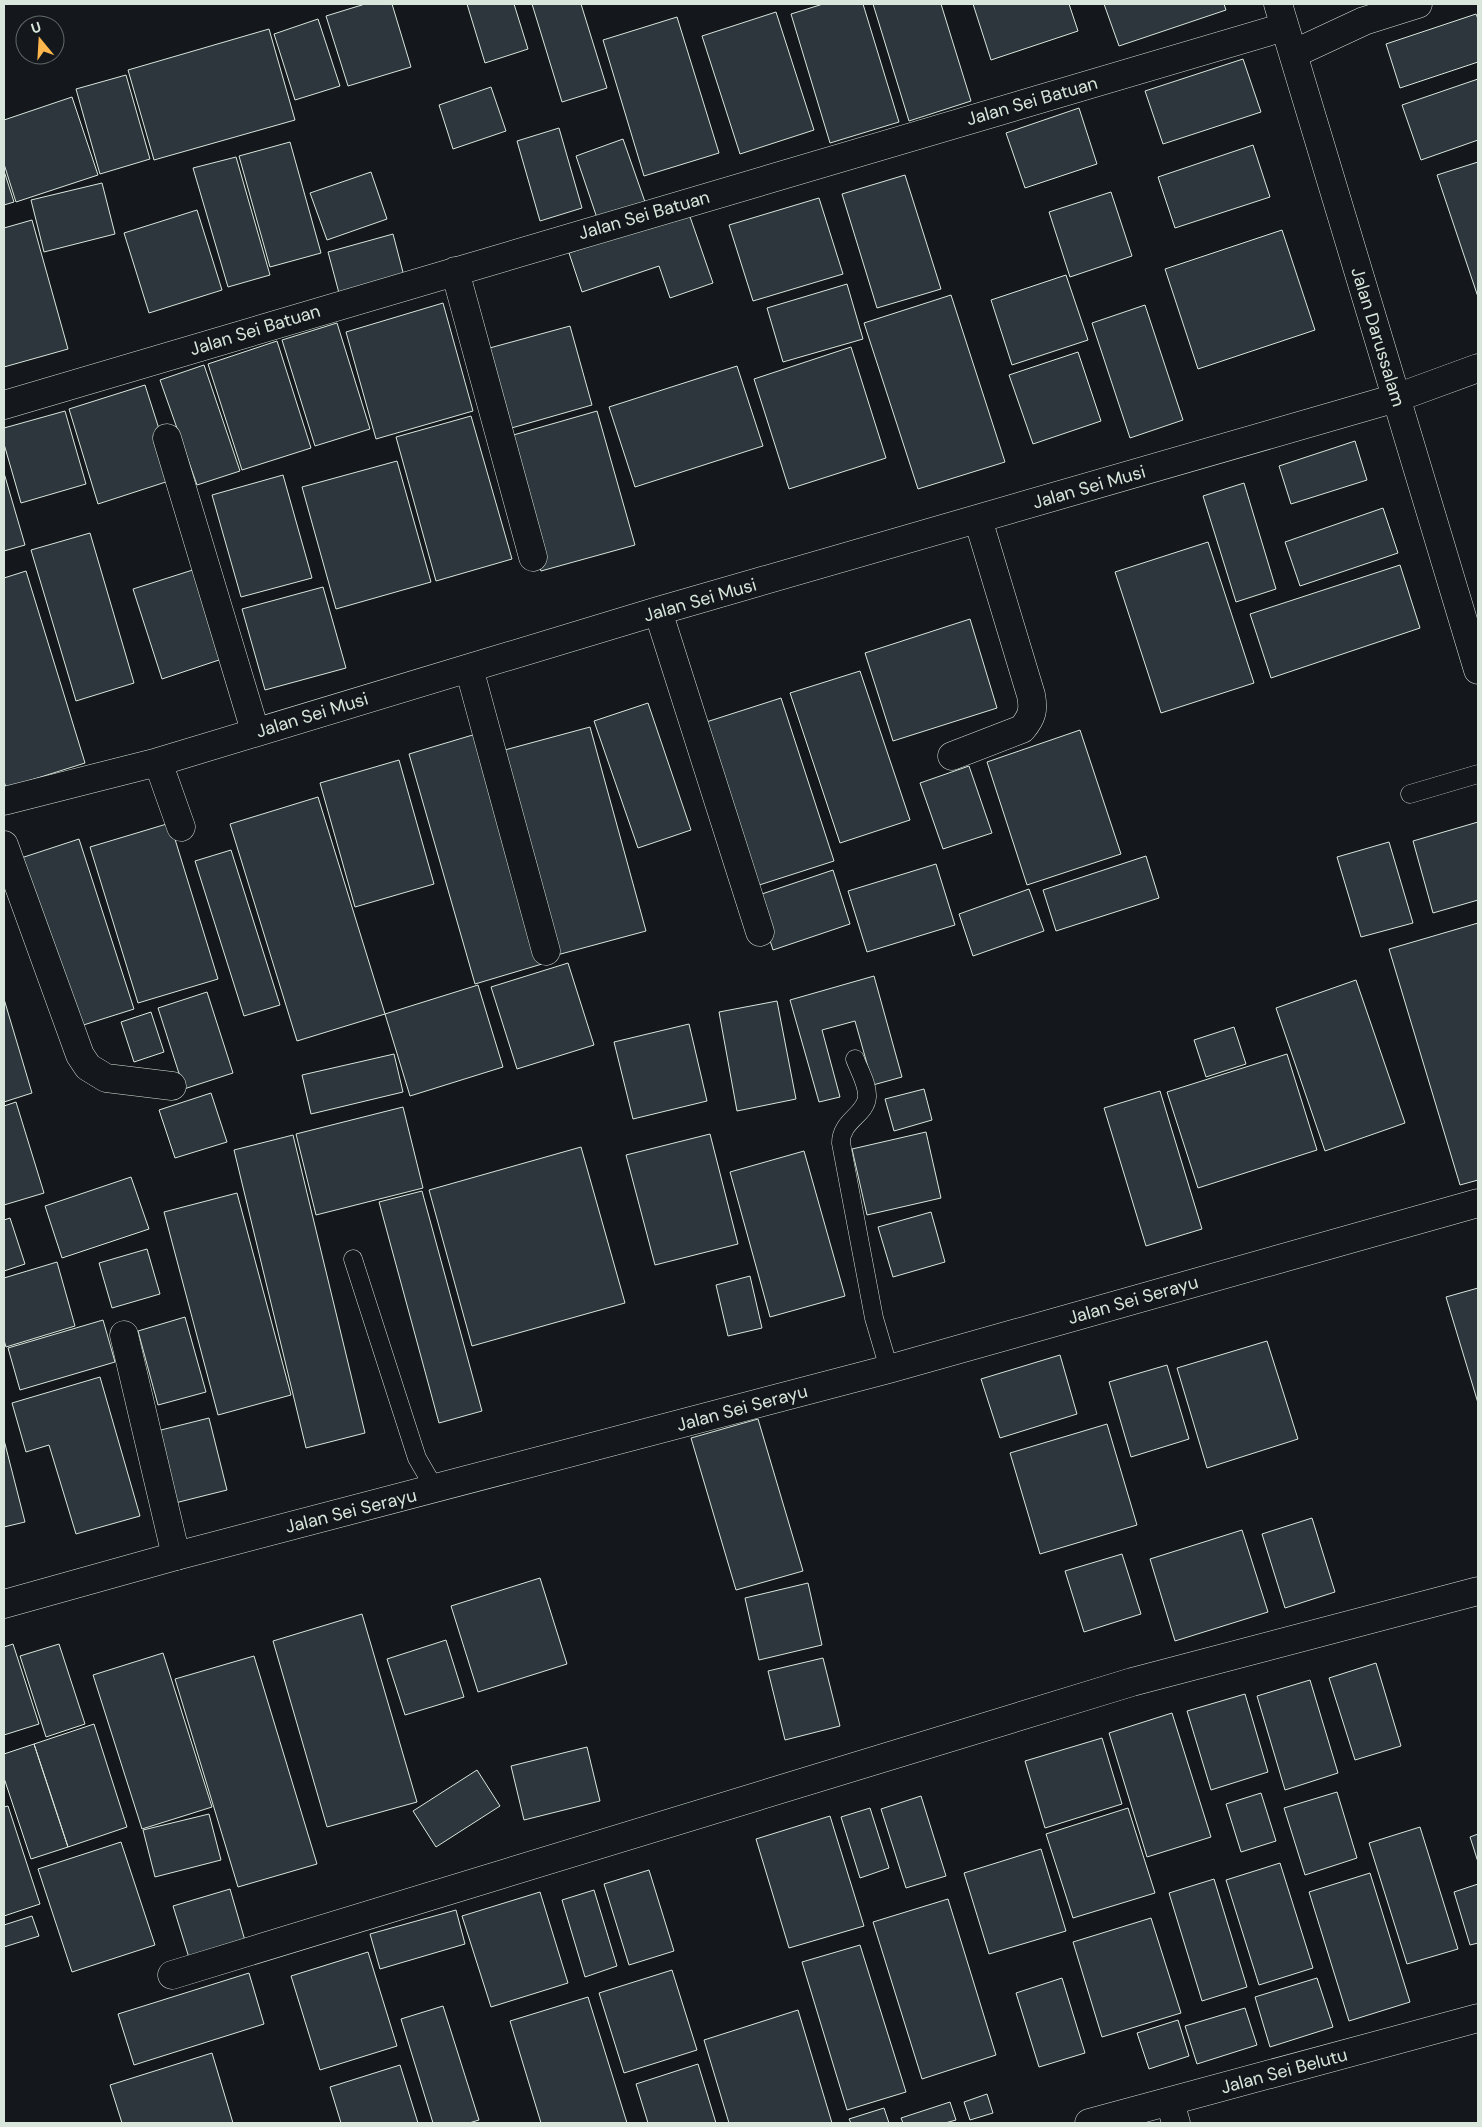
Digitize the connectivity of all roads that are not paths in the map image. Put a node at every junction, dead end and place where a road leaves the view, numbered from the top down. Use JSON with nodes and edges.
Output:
{"nodes":[{"id":1,"x":1418,"y":4,"type":"edge"},
{"id":2,"x":1281,"y":15,"type":"edge"},
{"id":3,"x":1293,"y":54,"type":"junction"},
{"id":4,"x":455,"y":271,"type":"junction"},
{"id":5,"x":1478,"y":368,"type":"edge"},
{"id":6,"x":1396,"y":398,"type":"junction"},
{"id":7,"x":4,"y":405,"type":"edge"},
{"id":8,"x":167,"y":438,"type":"dead end"},
{"id":9,"x":978,"y":518,"type":"junction"},
{"id":10,"x":533,"y":557,"type":"dead end"},
{"id":11,"x":658,"y":612,"type":"junction"},
{"id":12,"x":469,"y":668,"type":"junction"},
{"id":13,"x":1478,"y":670,"type":"edge"},
{"id":14,"x":255,"y":732,"type":"junction"},
{"id":15,"x":952,"y":756,"type":"dead end"},
{"id":16,"x":158,"y":762,"type":"junction"},
{"id":17,"x":1478,"y":774,"type":"edge"},
{"id":18,"x":1410,"y":794,"type":"dead end"},
{"id":19,"x":4,"y":801,"type":"edge"},
{"id":20,"x":182,"y":827,"type":"dead end"},
{"id":21,"x":4,"y":845,"type":"edge"},
{"id":22,"x":760,"y":932,"type":"dead end"},
{"id":23,"x":546,"y":951,"type":"dead end"},
{"id":24,"x":855,"y":1060,"type":"dead end"},
{"id":25,"x":172,"y":1086,"type":"dead end"},
{"id":26,"x":1478,"y":1203,"type":"edge"},
{"id":27,"x":353,"y":1259,"type":"dead end"},
{"id":28,"x":124,"y":1335,"type":"dead end"},
{"id":29,"x":889,"y":1369,"type":"junction"},
{"id":30,"x":435,"y":1489,"type":"junction"},
{"id":31,"x":176,"y":1556,"type":"junction"},
{"id":32,"x":1478,"y":1591,"type":"edge"},
{"id":33,"x":4,"y":1604,"type":"edge"},
{"id":34,"x":172,"y":1975,"type":"dead end"},
{"id":35,"x":1478,"y":2018,"type":"edge"},
{"id":36,"x":1173,"y":2113,"type":"edge"},
{"id":37,"x":1089,"y":2123,"type":"edge"}],
"edges":[{"from":1,"to":3,"type":"street"},
{"from":2,"to":3,"type":"street","name":"Jalan Darussalam"},
{"from":2,"to":4,"type":"street","name":"Jalan Sei Batuan"},
{"from":3,"to":6,"type":"street","name":"Jalan Darussalam"},
{"from":4,"to":7,"type":"street","name":"Jalan Sei Batuan"},
{"from":4,"to":10,"type":"street"},
{"from":5,"to":6,"type":"street","name":"Jalan Sei Musi"},
{"from":6,"to":9,"type":"street","name":"Jalan Sei Musi"},
{"from":6,"to":13,"type":"street","name":"Jalan Darussalam"},
{"from":8,"to":14,"type":"street"},
{"from":9,"to":11,"type":"street","name":"Jalan Sei Musi"},
{"from":9,"to":15,"type":"street"},
{"from":11,"to":12,"type":"street","name":"Jalan Sei Musi"},
{"from":11,"to":22,"type":"street"},
{"from":12,"to":14,"type":"street","name":"Jalan Sei Musi"},
{"from":12,"to":23,"type":"street"},
{"from":14,"to":16,"type":"street","name":"Jalan Sei Musi"},
{"from":16,"to":19,"type":"street","name":"Jalan Sei Musi"},
{"from":16,"to":20,"type":"street"},
{"from":17,"to":18,"type":"lane"},
{"from":21,"to":25,"type":"street"},
{"from":24,"to":29,"type":"lane"},
{"from":26,"to":29,"type":"street","name":"Jalan Sei Serayu"},
{"from":27,"to":30,"type":"lane"},
{"from":28,"to":31,"type":"street"},
{"from":29,"to":30,"type":"street","name":"Jalan Sei Serayu"},
{"from":30,"to":31,"type":"street","name":"Jalan Sei Serayu"},
{"from":31,"to":33,"type":"street","name":"Jalan Sei Serayu"},
{"from":32,"to":34,"type":"street"},
{"from":35,"to":36,"type":"street","name":"Jalan Sei Belutu"},
{"from":36,"to":37,"type":"street","name":"Jalan Sei Belutu"}]}
